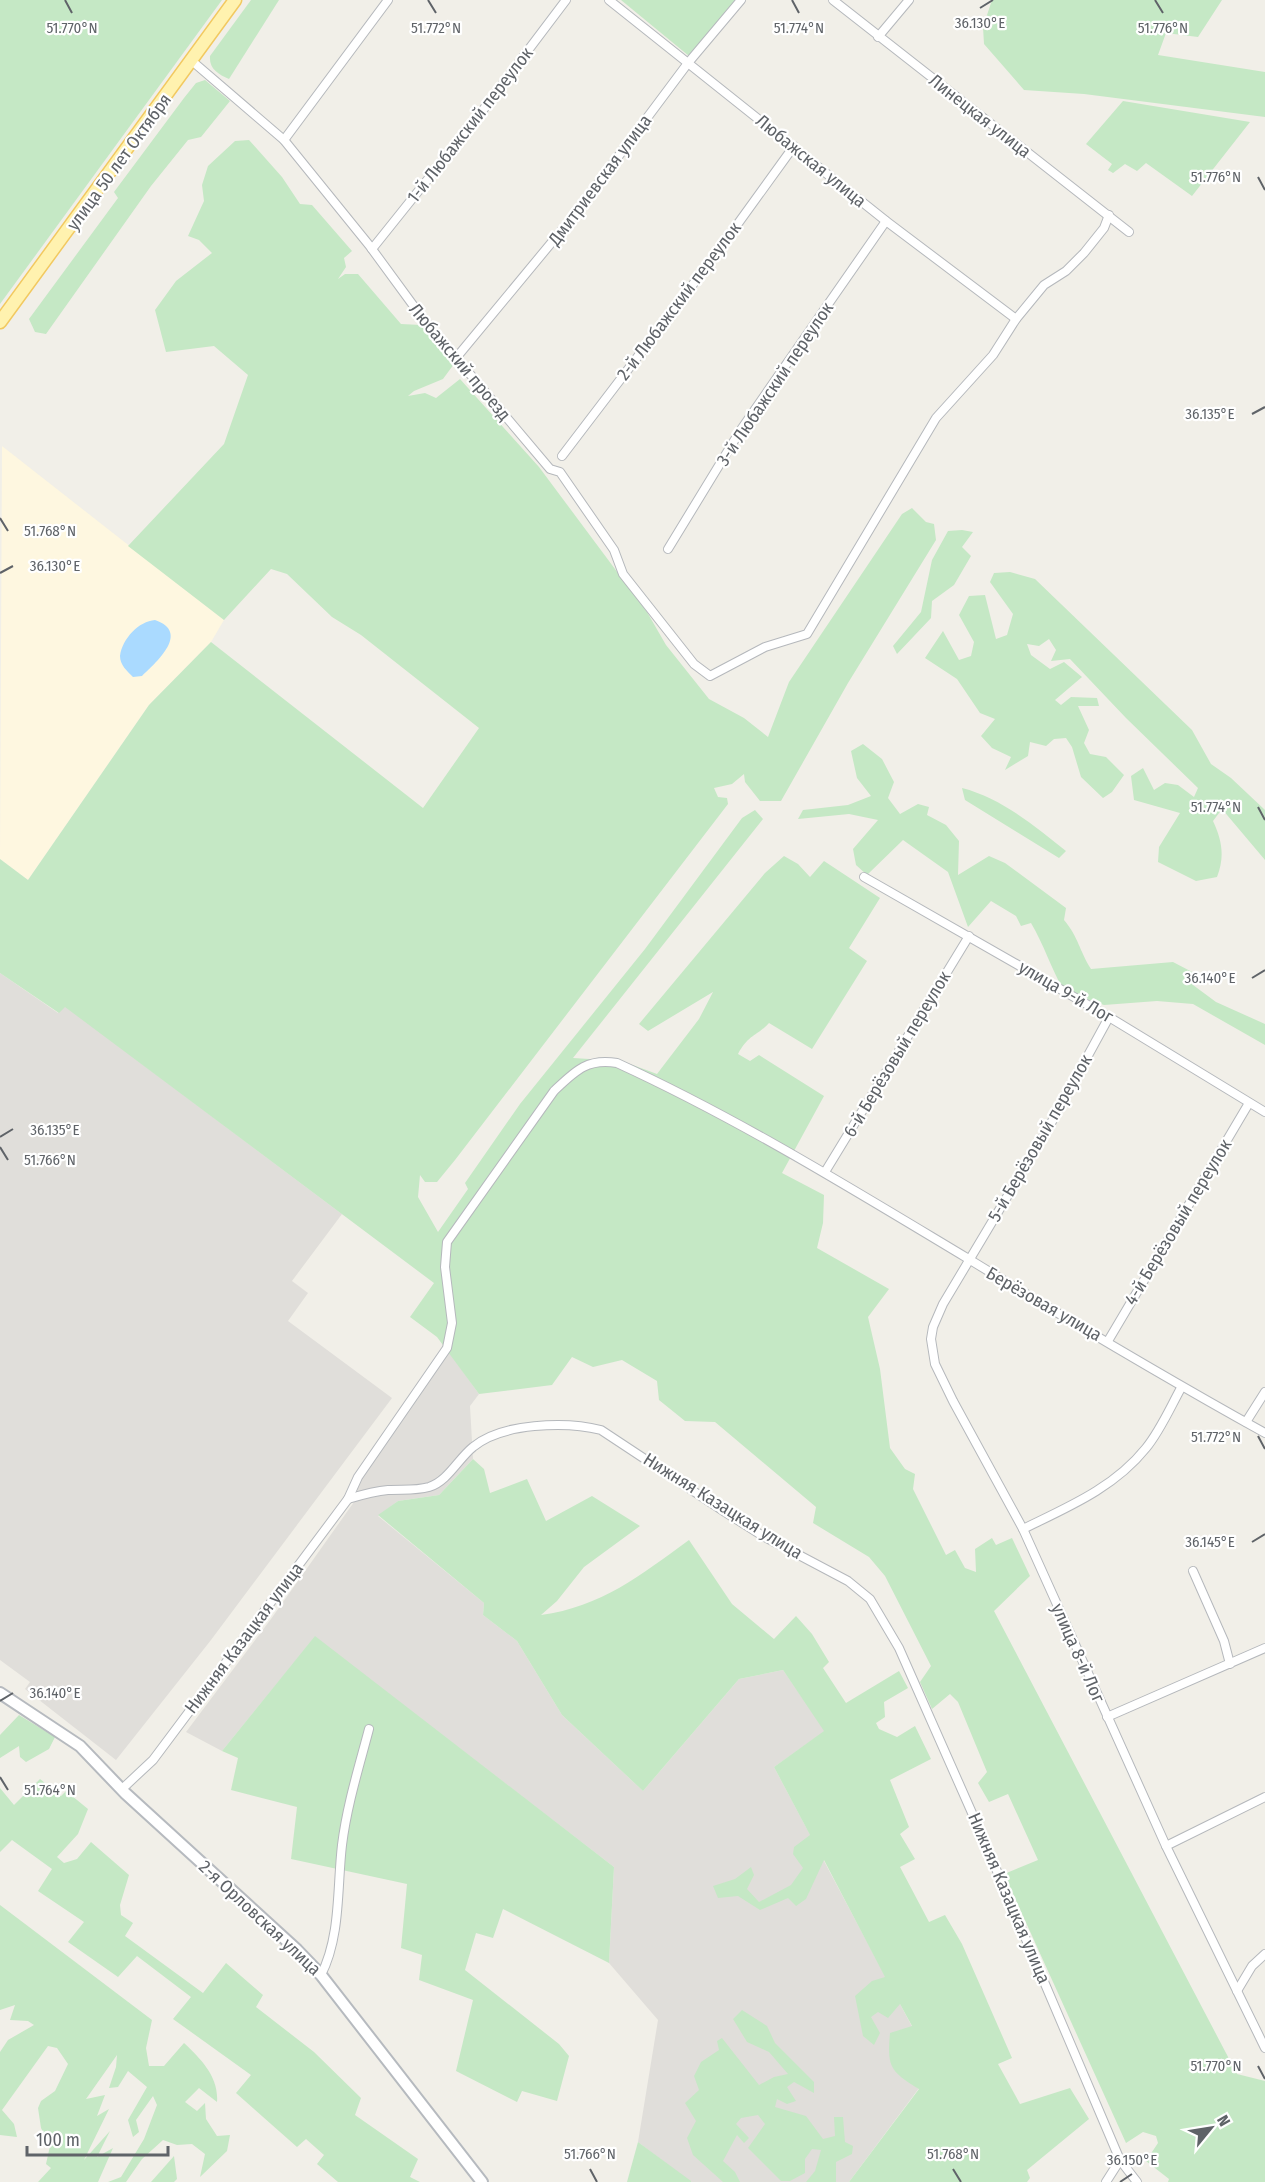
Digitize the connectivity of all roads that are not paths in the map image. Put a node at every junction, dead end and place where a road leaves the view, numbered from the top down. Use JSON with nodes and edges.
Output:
{"nodes":[{"id":1,"x":235,"y":0,"type":"edge"},
{"id":2,"x":388,"y":0,"type":"edge"},
{"id":3,"x":566,"y":0,"type":"edge"},
{"id":4,"x":741,"y":0,"type":"edge"},
{"id":5,"x":833,"y":0,"type":"edge"},
{"id":6,"x":909,"y":0,"type":"edge"},
{"id":7,"x":613,"y":1,"type":"edge"},
{"id":8,"x":879,"y":37,"type":"junction"},
{"id":9,"x":192,"y":61,"type":"junction"},
{"id":10,"x":688,"y":63,"type":"junction"},
{"id":11,"x":284,"y":140,"type":"junction"},
{"id":12,"x":794,"y":146,"type":"junction"},
{"id":13,"x":1109,"y":215,"type":"junction"},
{"id":14,"x":886,"y":221,"type":"junction"},
{"id":15,"x":1129,"y":232,"type":"dead end"},
{"id":16,"x":372,"y":249,"type":"junction"},
{"id":17,"x":1016,"y":319,"type":"junction"},
{"id":18,"x":0,"y":322,"type":"edge"},
{"id":19,"x":456,"y":358,"type":"junction"},
{"id":20,"x":562,"y":456,"type":"dead end"},
{"id":21,"x":668,"y":549,"type":"dead end"},
{"id":22,"x":864,"y":877,"type":"dead end"},
{"id":23,"x":969,"y":936,"type":"junction"},
{"id":24,"x":1109,"y":1017,"type":"junction"},
{"id":25,"x":1249,"y":1103,"type":"junction"},
{"id":26,"x":1265,"y":1112,"type":"edge"},
{"id":27,"x":825,"y":1172,"type":"junction"},
{"id":28,"x":968,"y":1259,"type":"junction"},
{"id":29,"x":1108,"y":1341,"type":"junction"},
{"id":30,"x":1181,"y":1388,"type":"junction"},
{"id":31,"x":1265,"y":1392,"type":"edge"},
{"id":32,"x":1246,"y":1422,"type":"junction"},
{"id":33,"x":1265,"y":1433,"type":"edge"},
{"id":34,"x":348,"y":1499,"type":"junction"},
{"id":35,"x":1023,"y":1529,"type":"junction"},
{"id":36,"x":1193,"y":1570,"type":"dead end"},
{"id":37,"x":1265,"y":1648,"type":"edge"},
{"id":38,"x":1230,"y":1664,"type":"junction"},
{"id":39,"x":0,"y":1693,"type":"edge"},
{"id":40,"x":1107,"y":1717,"type":"junction"},
{"id":41,"x":369,"y":1729,"type":"dead end"},
{"id":42,"x":122,"y":1789,"type":"junction"},
{"id":43,"x":1265,"y":1797,"type":"edge"},
{"id":44,"x":1166,"y":1846,"type":"junction"},
{"id":45,"x":1265,"y":1954,"type":"edge"},
{"id":46,"x":321,"y":1975,"type":"junction"},
{"id":47,"x":1237,"y":1991,"type":"junction"},
{"id":48,"x":1265,"y":2048,"type":"edge"},
{"id":49,"x":1120,"y":2160,"type":"junction"},
{"id":50,"x":482,"y":2182,"type":"edge"},
{"id":51,"x":1106,"y":2182,"type":"edge"},
{"id":52,"x":1137,"y":2182,"type":"edge"}],
"edges":[{"from":1,"to":9,"type":"main road","name":"улица 50 лет Октября"},
{"from":2,"to":11,"type":"street"},
{"from":3,"to":16,"type":"street","name":"1-й Любажский переулок"},
{"from":4,"to":10,"type":"street","name":"Дмитриевская улица"},
{"from":5,"to":8,"type":"street","name":"Линецкая улица"},
{"from":6,"to":8,"type":"street"},
{"from":7,"to":10,"type":"street","name":"Любажская улица"},
{"from":8,"to":13,"type":"street","name":"Линецкая улица"},
{"from":9,"to":11,"type":"street","name":"Любажский проезд"},
{"from":9,"to":18,"type":"main road","name":"улица 50 лет Октября"},
{"from":10,"to":12,"type":"street","name":"Любажская улица"},
{"from":10,"to":19,"type":"street","name":"Дмитриевская улица"},
{"from":11,"to":16,"type":"street","name":"Любажский проезд"},
{"from":12,"to":14,"type":"street","name":"Любажская улица"},
{"from":12,"to":20,"type":"street","name":"2-й Любажский переулок"},
{"from":13,"to":15,"type":"street","name":"Линецкая улица"},
{"from":13,"to":17,"type":"street"},
{"from":14,"to":17,"type":"street","name":"Любажская улица"},
{"from":14,"to":21,"type":"street","name":"3-й Любажский переулок"},
{"from":16,"to":19,"type":"street","name":"Любажский проезд"},
{"from":17,"to":19,"type":"street","name":"Любажский проезд"},
{"from":22,"to":23,"type":"street","name":"улица 9-й Лог"},
{"from":23,"to":24,"type":"street","name":"улица 9-й Лог"},
{"from":23,"to":27,"type":"street","name":"6-й Берёзовый переулок"},
{"from":24,"to":25,"type":"street","name":"улица 9-й Лог"},
{"from":24,"to":28,"type":"street","name":"5-й Берёзовый переулок"},
{"from":25,"to":26,"type":"street","name":"улица 9-й Лог"},
{"from":25,"to":29,"type":"street","name":"4-й Берёзовый переулок"},
{"from":27,"to":28,"type":"street","name":"Берёзовая улица"},
{"from":27,"to":34,"type":"street","name":"Берёзовая улица"},
{"from":28,"to":29,"type":"street","name":"Берёзовая улица"},
{"from":28,"to":35,"type":"street","name":"улица 8-й Лог"},
{"from":29,"to":30,"type":"street","name":"Берёзовая улица"},
{"from":30,"to":32,"type":"street","name":"Берёзовая улица"},
{"from":30,"to":35,"type":"street"},
{"from":31,"to":32,"type":"street"},
{"from":32,"to":33,"type":"street","name":"Берёзовая улица"},
{"from":34,"to":42,"type":"street","name":"Нижняя Казацкая улица"},
{"from":34,"to":49,"type":"street","name":"Нижняя Казацкая улица"},
{"from":35,"to":40,"type":"street","name":"улица 8-й Лог"},
{"from":36,"to":38,"type":"street"},
{"from":37,"to":38,"type":"street"},
{"from":38,"to":40,"type":"street"},
{"from":39,"to":42,"type":"street","name":"2-я Орловская улица"},
{"from":40,"to":44,"type":"street","name":"улица 8-й Лог"},
{"from":41,"to":46,"type":"street"},
{"from":42,"to":46,"type":"street","name":"2-я Орловская улица"},
{"from":43,"to":44,"type":"street"},
{"from":44,"to":47,"type":"street","name":"улица 8-й Лог"},
{"from":45,"to":47,"type":"street"},
{"from":46,"to":50,"type":"street","name":"2-я Орловская улица"},
{"from":47,"to":48,"type":"street","name":"улица 8-й Лог"},
{"from":49,"to":51,"type":"street"},
{"from":49,"to":52,"type":"street","name":"Нижняя Казацкая улица"}]}
